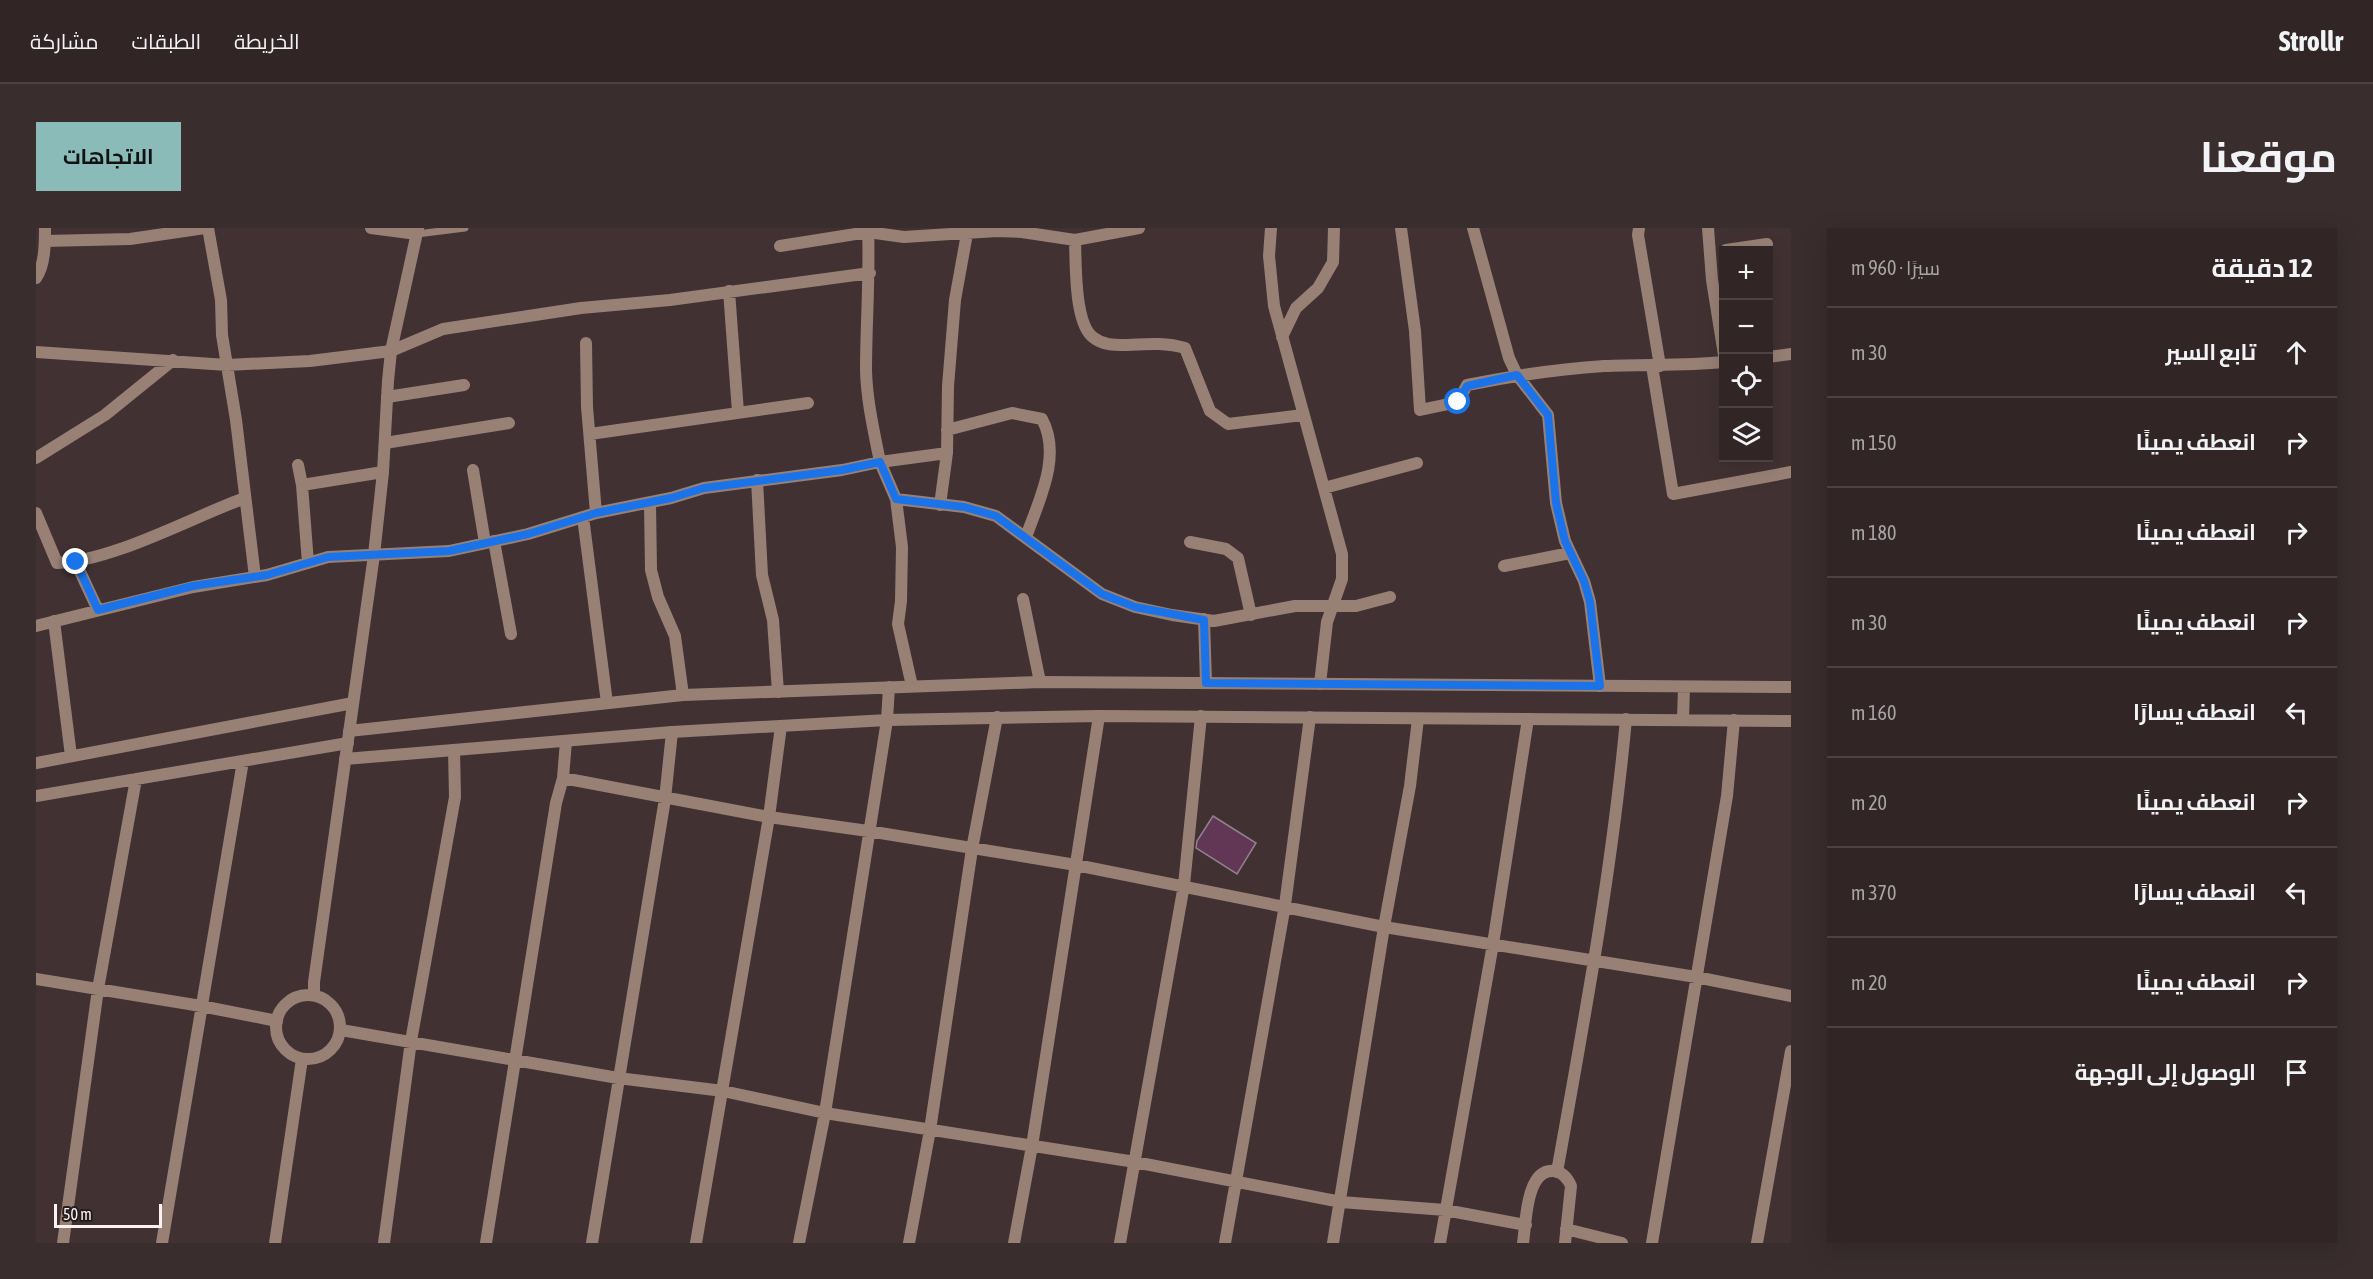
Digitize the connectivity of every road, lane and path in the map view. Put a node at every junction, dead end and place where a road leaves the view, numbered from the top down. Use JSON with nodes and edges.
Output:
{"nodes":[{"id":1,"x":45,"y":228,"type":"edge"},
{"id":2,"x":206,"y":228,"type":"edge"},
{"id":3,"x":371,"y":228,"type":"edge"},
{"id":4,"x":465,"y":228,"type":"edge"},
{"id":5,"x":1139,"y":228,"type":"edge"},
{"id":6,"x":1271,"y":228,"type":"edge"},
{"id":7,"x":1334,"y":228,"type":"edge"},
{"id":8,"x":1401,"y":228,"type":"edge"},
{"id":9,"x":1473,"y":228,"type":"edge"},
{"id":10,"x":1639,"y":228,"type":"edge"},
{"id":11,"x":1708,"y":228,"type":"edge"},
{"id":12,"x":868,"y":230,"type":"edge"},
{"id":13,"x":418,"y":231,"type":"edge"},
{"id":14,"x":968,"y":231,"type":"edge"},
{"id":15,"x":1075,"y":240,"type":"junction"},
{"id":16,"x":45,"y":241,"type":"junction"},
{"id":17,"x":1767,"y":244,"type":"dead end"},
{"id":18,"x":780,"y":246,"type":"dead end"},
{"id":19,"x":1755,"y":246,"type":"edge"},
{"id":20,"x":1719,"y":252,"type":"edge"},
{"id":21,"x":1710,"y":253,"type":"junction"},
{"id":22,"x":870,"y":273,"type":"junction"},
{"id":23,"x":36,"y":278,"type":"edge"},
{"id":24,"x":729,"y":291,"type":"junction"},
{"id":25,"x":1282,"y":337,"type":"junction"},
{"id":26,"x":586,"y":343,"type":"dead end"},
{"id":27,"x":391,"y":351,"type":"junction"},
{"id":28,"x":36,"y":352,"type":"edge"},
{"id":29,"x":1724,"y":354,"type":"edge"},
{"id":30,"x":1791,"y":354,"type":"edge"},
{"id":31,"x":1773,"y":356,"type":"edge"},
{"id":32,"x":173,"y":360,"type":"junction"},
{"id":33,"x":1719,"y":362,"type":"edge"},
{"id":34,"x":227,"y":365,"type":"junction"},
{"id":35,"x":1656,"y":366,"type":"junction"},
{"id":36,"x":1517,"y":375,"type":"junction"},
{"id":37,"x":464,"y":385,"type":"dead end"},
{"id":38,"x":387,"y":397,"type":"junction"},
{"id":39,"x":808,"y":403,"type":"dead end"},
{"id":40,"x":738,"y":412,"type":"junction"},
{"id":41,"x":1303,"y":414,"type":"junction"},
{"id":42,"x":508,"y":423,"type":"dead end"},
{"id":43,"x":947,"y":430,"type":"junction"},
{"id":44,"x":590,"y":434,"type":"junction"},
{"id":45,"x":385,"y":443,"type":"junction"},
{"id":46,"x":947,"y":453,"type":"junction"},
{"id":47,"x":36,"y":458,"type":"edge"},
{"id":48,"x":880,"y":462,"type":"junction"},
{"id":49,"x":1417,"y":463,"type":"dead end"},
{"id":50,"x":298,"y":465,"type":"dead end"},
{"id":51,"x":473,"y":470,"type":"dead end"},
{"id":52,"x":383,"y":472,"type":"junction"},
{"id":53,"x":1791,"y":472,"type":"edge"},
{"id":54,"x":757,"y":480,"type":"junction"},
{"id":55,"x":302,"y":485,"type":"junction"},
{"id":56,"x":1324,"y":488,"type":"junction"},
{"id":57,"x":245,"y":498,"type":"junction"},
{"id":58,"x":896,"y":499,"type":"junction"},
{"id":59,"x":650,"y":503,"type":"junction"},
{"id":60,"x":939,"y":505,"type":"junction"},
{"id":61,"x":36,"y":513,"type":"edge"},
{"id":62,"x":596,"y":513,"type":"junction"},
{"id":63,"x":583,"y":517,"type":"junction"},
{"id":64,"x":1026,"y":537,"type":"junction"},
{"id":65,"x":490,"y":542,"type":"junction"},
{"id":66,"x":1190,"y":542,"type":"dead end"},
{"id":67,"x":1570,"y":553,"type":"junction"},
{"id":68,"x":374,"y":555,"type":"junction"},
{"id":69,"x":76,"y":562,"type":"junction"},
{"id":70,"x":308,"y":563,"type":"junction"},
{"id":71,"x":1504,"y":566,"type":"dead end"},
{"id":72,"x":255,"y":577,"type":"junction"},
{"id":73,"x":1390,"y":597,"type":"dead end"},
{"id":74,"x":1023,"y":599,"type":"dead end"},
{"id":75,"x":1332,"y":607,"type":"junction"},
{"id":76,"x":98,"y":610,"type":"junction"},
{"id":77,"x":1251,"y":615,"type":"junction"},
{"id":78,"x":1204,"y":620,"type":"junction"},
{"id":79,"x":54,"y":621,"type":"junction"},
{"id":80,"x":36,"y":626,"type":"edge"},
{"id":81,"x":511,"y":634,"type":"dead end"},
{"id":82,"x":1040,"y":682,"type":"junction"},
{"id":83,"x":1206,"y":683,"type":"junction"},
{"id":84,"x":1320,"y":684,"type":"junction"},
{"id":85,"x":1600,"y":686,"type":"junction"},
{"id":86,"x":889,"y":687,"type":"junction"},
{"id":87,"x":912,"y":687,"type":"junction"},
{"id":88,"x":1684,"y":687,"type":"junction"},
{"id":89,"x":1791,"y":687,"type":"edge"},
{"id":90,"x":778,"y":692,"type":"junction"},
{"id":91,"x":683,"y":695,"type":"junction"},
{"id":92,"x":353,"y":703,"type":"junction"},
{"id":93,"x":607,"y":703,"type":"junction"},
{"id":94,"x":1099,"y":716,"type":"junction"},
{"id":95,"x":1201,"y":716,"type":"junction"},
{"id":96,"x":997,"y":717,"type":"junction"},
{"id":97,"x":1310,"y":717,"type":"junction"},
{"id":98,"x":1626,"y":718,"type":"junction"},
{"id":99,"x":1418,"y":719,"type":"junction"},
{"id":100,"x":1528,"y":719,"type":"junction"},
{"id":101,"x":1683,"y":719,"type":"junction"},
{"id":102,"x":886,"y":720,"type":"junction"},
{"id":103,"x":1734,"y":720,"type":"junction"},
{"id":104,"x":1791,"y":721,"type":"edge"},
{"id":105,"x":781,"y":726,"type":"junction"},
{"id":106,"x":672,"y":732,"type":"junction"},
{"id":107,"x":348,"y":737,"type":"junction"},
{"id":108,"x":566,"y":741,"type":"junction"},
{"id":109,"x":454,"y":750,"type":"junction"},
{"id":110,"x":71,"y":756,"type":"junction"},
{"id":111,"x":345,"y":759,"type":"junction"},
{"id":112,"x":243,"y":761,"type":"junction"},
{"id":113,"x":36,"y":763,"type":"edge"},
{"id":114,"x":562,"y":778,"type":"junction"},
{"id":115,"x":136,"y":779,"type":"junction"},
{"id":116,"x":36,"y":796,"type":"edge"},
{"id":117,"x":665,"y":799,"type":"junction"},
{"id":118,"x":769,"y":817,"type":"junction"},
{"id":119,"x":868,"y":831,"type":"junction"},
{"id":120,"x":972,"y":849,"type":"junction"},
{"id":121,"x":1076,"y":865,"type":"junction"},
{"id":122,"x":1184,"y":885,"type":"junction"},
{"id":123,"x":1285,"y":905,"type":"junction"},
{"id":124,"x":1384,"y":927,"type":"junction"},
{"id":125,"x":1493,"y":944,"type":"junction"},
{"id":126,"x":1594,"y":962,"type":"junction"},
{"id":127,"x":1696,"y":977,"type":"junction"},
{"id":128,"x":36,"y":979,"type":"edge"},
{"id":129,"x":98,"y":989,"type":"junction"},
{"id":130,"x":314,"y":995,"type":"junction"},
{"id":131,"x":1791,"y":996,"type":"edge"},
{"id":132,"x":201,"y":1006,"type":"junction"},
{"id":133,"x":277,"y":1021,"type":"junction"},
{"id":134,"x":341,"y":1030,"type":"junction"},
{"id":135,"x":411,"y":1041,"type":"junction"},
{"id":136,"x":1791,"y":1051,"type":"edge"},
{"id":137,"x":302,"y":1059,"type":"junction"},
{"id":138,"x":517,"y":1060,"type":"junction"},
{"id":139,"x":618,"y":1078,"type":"junction"},
{"id":140,"x":723,"y":1091,"type":"junction"},
{"id":141,"x":825,"y":1113,"type":"junction"},
{"id":142,"x":930,"y":1130,"type":"junction"},
{"id":143,"x":1032,"y":1146,"type":"junction"},
{"id":144,"x":1135,"y":1162,"type":"junction"},
{"id":145,"x":1557,"y":1172,"type":"junction"},
{"id":146,"x":1235,"y":1183,"type":"junction"},
{"id":147,"x":1341,"y":1202,"type":"junction"},
{"id":148,"x":1445,"y":1210,"type":"junction"},
{"id":149,"x":1526,"y":1225,"type":"junction"},
{"id":150,"x":1566,"y":1230,"type":"junction"},
{"id":151,"x":63,"y":1243,"type":"edge"},
{"id":152,"x":162,"y":1243,"type":"edge"},
{"id":153,"x":275,"y":1243,"type":"edge"},
{"id":154,"x":384,"y":1243,"type":"edge"},
{"id":155,"x":486,"y":1243,"type":"edge"},
{"id":156,"x":592,"y":1243,"type":"edge"},
{"id":157,"x":696,"y":1243,"type":"edge"},
{"id":158,"x":799,"y":1243,"type":"edge"},
{"id":159,"x":909,"y":1243,"type":"edge"},
{"id":160,"x":1014,"y":1243,"type":"edge"},
{"id":161,"x":1120,"y":1243,"type":"edge"},
{"id":162,"x":1225,"y":1243,"type":"edge"},
{"id":163,"x":1333,"y":1243,"type":"edge"},
{"id":164,"x":1440,"y":1243,"type":"edge"},
{"id":165,"x":1523,"y":1243,"type":"edge"},
{"id":166,"x":1565,"y":1243,"type":"edge"},
{"id":167,"x":1622,"y":1243,"type":"edge"},
{"id":168,"x":1652,"y":1243,"type":"edge"},
{"id":169,"x":1757,"y":1243,"type":"edge"}],
"edges":[{"from":1,"to":16,"type":"street"},
{"from":2,"to":16,"type":"street"},
{"from":2,"to":34,"type":"street"},
{"from":3,"to":13,"type":"street"},
{"from":4,"to":13,"type":"lane"},
{"from":5,"to":15,"type":"street"},
{"from":6,"to":25,"type":"street"},
{"from":7,"to":25,"type":"street"},
{"from":8,"to":36,"type":"street"},
{"from":9,"to":36,"type":"street"},
{"from":10,"to":35,"type":"street"},
{"from":11,"to":21,"type":"street"},
{"from":12,"to":14,"type":"street"},
{"from":12,"to":18,"type":"street"},
{"from":12,"to":22,"type":"street"},
{"from":13,"to":27,"type":"street"},
{"from":14,"to":15,"type":"street"},
{"from":14,"to":43,"type":"street"},
{"from":15,"to":41,"type":"street"},
{"from":16,"to":23,"type":"street"},
{"from":17,"to":19,"type":"street"},
{"from":20,"to":21,"type":"street"},
{"from":21,"to":29,"type":"street"},
{"from":22,"to":24,"type":"street"},
{"from":22,"to":48,"type":"street"},
{"from":24,"to":27,"type":"street"},
{"from":24,"to":40,"type":"street"},
{"from":25,"to":41,"type":"street"},
{"from":26,"to":44,"type":"street"},
{"from":27,"to":34,"type":"street"},
{"from":27,"to":38,"type":"street"},
{"from":28,"to":32,"type":"street"},
{"from":30,"to":31,"type":"street"},
{"from":32,"to":34,"type":"street"},
{"from":32,"to":47,"type":"street"},
{"from":33,"to":35,"type":"street"},
{"from":34,"to":57,"type":"street"},
{"from":35,"to":36,"type":"street"},
{"from":35,"to":53,"type":"street"},
{"from":36,"to":67,"type":"street"},
{"from":37,"to":38,"type":"street"},
{"from":38,"to":45,"type":"street"},
{"from":39,"to":40,"type":"street"},
{"from":40,"to":44,"type":"street"},
{"from":41,"to":56,"type":"street"},
{"from":42,"to":45,"type":"street"},
{"from":43,"to":46,"type":"street"},
{"from":43,"to":64,"type":"street"},
{"from":44,"to":62,"type":"street"},
{"from":45,"to":52,"type":"street"},
{"from":46,"to":48,"type":"street"},
{"from":46,"to":60,"type":"street"},
{"from":48,"to":54,"type":"street"},
{"from":48,"to":58,"type":"street"},
{"from":49,"to":56,"type":"street"},
{"from":50,"to":55,"type":"street"},
{"from":51,"to":65,"type":"street"},
{"from":52,"to":55,"type":"street"},
{"from":52,"to":68,"type":"street"},
{"from":54,"to":59,"type":"street"},
{"from":54,"to":90,"type":"street"},
{"from":55,"to":70,"type":"street"},
{"from":56,"to":75,"type":"street"},
{"from":57,"to":69,"type":"street"},
{"from":57,"to":72,"type":"street"},
{"from":58,"to":60,"type":"street"},
{"from":58,"to":87,"type":"street"},
{"from":59,"to":62,"type":"street"},
{"from":59,"to":91,"type":"street"},
{"from":60,"to":64,"type":"street"},
{"from":61,"to":69,"type":"street"},
{"from":62,"to":63,"type":"street"},
{"from":63,"to":65,"type":"street"},
{"from":63,"to":93,"type":"street"},
{"from":64,"to":78,"type":"street"},
{"from":65,"to":68,"type":"street"},
{"from":65,"to":81,"type":"street"},
{"from":66,"to":77,"type":"street"},
{"from":67,"to":71,"type":"street"},
{"from":67,"to":85,"type":"street"},
{"from":68,"to":70,"type":"street"},
{"from":68,"to":92,"type":"street"},
{"from":69,"to":76,"type":"street"},
{"from":70,"to":72,"type":"street"},
{"from":72,"to":76,"type":"street"},
{"from":73,"to":75,"type":"street"},
{"from":74,"to":82,"type":"street"},
{"from":75,"to":77,"type":"street"},
{"from":75,"to":84,"type":"street"},
{"from":76,"to":79,"type":"street"},
{"from":77,"to":78,"type":"street"},
{"from":78,"to":83,"type":"street"},
{"from":79,"to":80,"type":"street"},
{"from":79,"to":110,"type":"street"},
{"from":82,"to":83,"type":"street"},
{"from":82,"to":87,"type":"street"},
{"from":83,"to":84,"type":"street"},
{"from":84,"to":85,"type":"street"},
{"from":85,"to":88,"type":"street"},
{"from":86,"to":87,"type":"street"},
{"from":86,"to":90,"type":"street"},
{"from":86,"to":102,"type":"street"},
{"from":88,"to":89,"type":"street"},
{"from":88,"to":101,"type":"street"},
{"from":90,"to":91,"type":"street"},
{"from":91,"to":93,"type":"street"},
{"from":92,"to":107,"type":"street"},
{"from":92,"to":110,"type":"street"},
{"from":93,"to":107,"type":"street"},
{"from":94,"to":95,"type":"street"},
{"from":94,"to":96,"type":"street"},
{"from":94,"to":121,"type":"street"},
{"from":95,"to":97,"type":"street"},
{"from":95,"to":122,"type":"street"},
{"from":96,"to":102,"type":"street"},
{"from":96,"to":120,"type":"street"},
{"from":97,"to":99,"type":"street"},
{"from":97,"to":123,"type":"street"},
{"from":98,"to":100,"type":"street"},
{"from":98,"to":101,"type":"street"},
{"from":98,"to":126,"type":"street"},
{"from":99,"to":100,"type":"street"},
{"from":99,"to":124,"type":"street"},
{"from":100,"to":125,"type":"street"},
{"from":101,"to":103,"type":"street"},
{"from":102,"to":105,"type":"street"},
{"from":102,"to":119,"type":"street"},
{"from":103,"to":104,"type":"street"},
{"from":103,"to":127,"type":"street"},
{"from":105,"to":106,"type":"street"},
{"from":105,"to":118,"type":"street"},
{"from":106,"to":108,"type":"street"},
{"from":106,"to":117,"type":"street"},
{"from":107,"to":111,"type":"street"},
{"from":107,"to":112,"type":"street"},
{"from":108,"to":109,"type":"street"},
{"from":108,"to":114,"type":"street"},
{"from":109,"to":111,"type":"street"},
{"from":109,"to":135,"type":"street"},
{"from":110,"to":113,"type":"street"},
{"from":111,"to":130,"type":"street"},
{"from":112,"to":115,"type":"street"},
{"from":112,"to":132,"type":"street"},
{"from":114,"to":117,"type":"street"},
{"from":114,"to":138,"type":"street"},
{"from":115,"to":116,"type":"street"},
{"from":115,"to":129,"type":"street"},
{"from":117,"to":118,"type":"street"},
{"from":117,"to":139,"type":"street"},
{"from":118,"to":119,"type":"street"},
{"from":118,"to":140,"type":"street"},
{"from":119,"to":120,"type":"street"},
{"from":119,"to":141,"type":"street"},
{"from":120,"to":121,"type":"street"},
{"from":120,"to":142,"type":"street"},
{"from":121,"to":122,"type":"street"},
{"from":121,"to":143,"type":"street"},
{"from":122,"to":123,"type":"street"},
{"from":122,"to":144,"type":"street"},
{"from":123,"to":124,"type":"street"},
{"from":123,"to":146,"type":"street"},
{"from":124,"to":125,"type":"street"},
{"from":124,"to":147,"type":"street"},
{"from":125,"to":126,"type":"street"},
{"from":125,"to":148,"type":"street"},
{"from":126,"to":127,"type":"street"},
{"from":126,"to":145,"type":"street"},
{"from":127,"to":131,"type":"street"},
{"from":127,"to":168,"type":"street"},
{"from":128,"to":129,"type":"street"},
{"from":129,"to":132,"type":"street"},
{"from":129,"to":151,"type":"street"},
{"from":130,"to":133,"type":"street"},
{"from":130,"to":134,"type":"street"},
{"from":132,"to":133,"type":"street"},
{"from":132,"to":152,"type":"street"},
{"from":133,"to":137,"type":"street"},
{"from":134,"to":135,"type":"street"},
{"from":134,"to":137,"type":"street"},
{"from":135,"to":138,"type":"street"},
{"from":135,"to":154,"type":"street"},
{"from":136,"to":169,"type":"street"},
{"from":137,"to":153,"type":"street"},
{"from":138,"to":139,"type":"street"},
{"from":138,"to":155,"type":"street"},
{"from":139,"to":140,"type":"street"},
{"from":139,"to":156,"type":"street"},
{"from":140,"to":141,"type":"street"},
{"from":140,"to":157,"type":"street"},
{"from":141,"to":142,"type":"street"},
{"from":141,"to":158,"type":"street"},
{"from":142,"to":143,"type":"street"},
{"from":142,"to":159,"type":"street"},
{"from":143,"to":144,"type":"street"},
{"from":143,"to":160,"type":"street"},
{"from":144,"to":146,"type":"street"},
{"from":144,"to":161,"type":"street"},
{"from":145,"to":149,"type":"street"},
{"from":145,"to":150,"type":"street"},
{"from":146,"to":147,"type":"street"},
{"from":146,"to":162,"type":"street"},
{"from":147,"to":148,"type":"street"},
{"from":147,"to":163,"type":"street"},
{"from":148,"to":149,"type":"street"},
{"from":148,"to":164,"type":"street"},
{"from":149,"to":165,"type":"street"},
{"from":150,"to":166,"type":"street"},
{"from":150,"to":167,"type":"street"}]}
